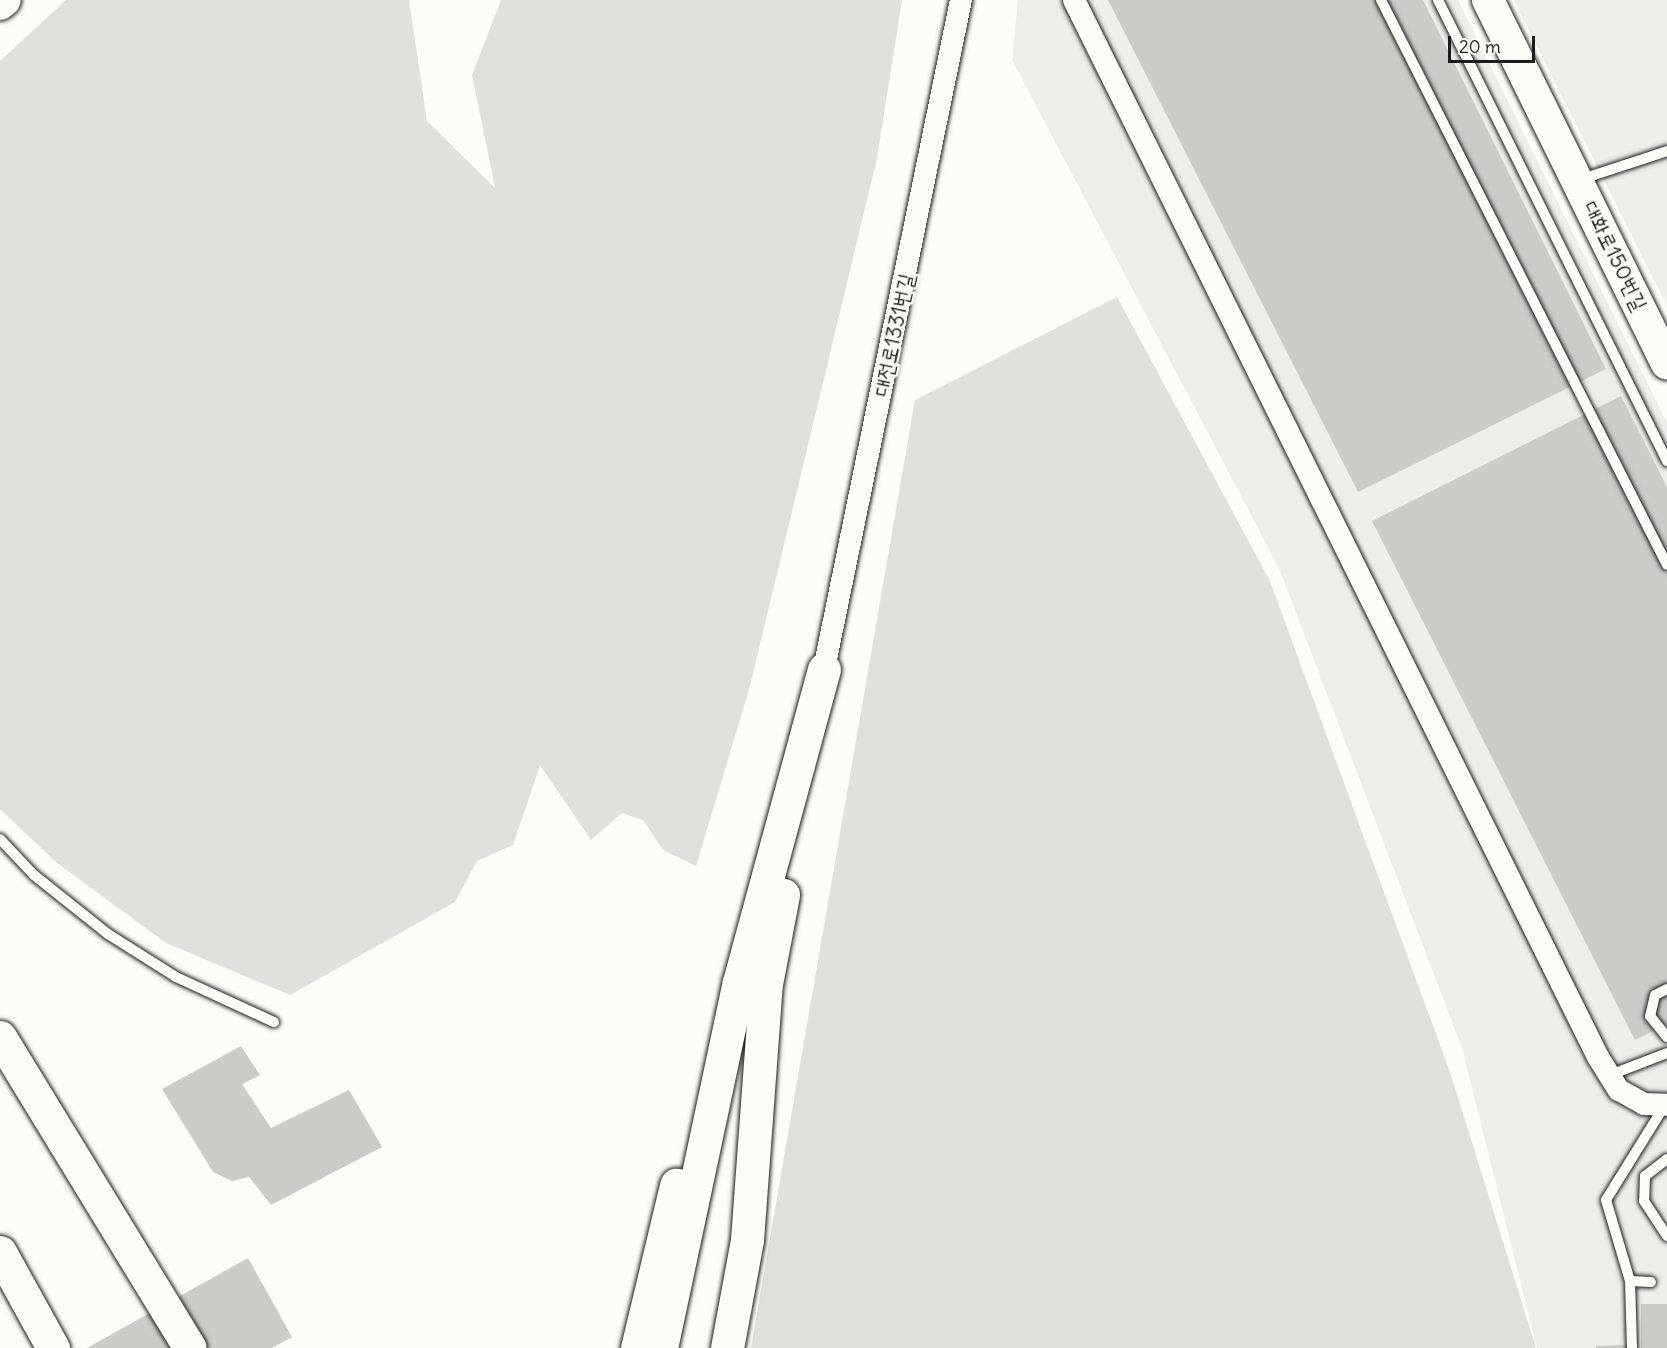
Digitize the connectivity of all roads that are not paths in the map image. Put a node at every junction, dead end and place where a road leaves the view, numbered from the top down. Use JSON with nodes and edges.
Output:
{"nodes":[{"id":1,"x":5,"y":0,"type":"edge"},
{"id":2,"x":961,"y":0,"type":"edge"},
{"id":3,"x":1074,"y":0,"type":"edge"},
{"id":4,"x":1382,"y":0,"type":"edge"},
{"id":5,"x":1438,"y":0,"type":"edge"},
{"id":6,"x":1488,"y":0,"type":"edge"},
{"id":7,"x":0,"y":4,"type":"edge"},
{"id":8,"x":1667,"y":152,"type":"edge"},
{"id":9,"x":1578,"y":180,"type":"junction"},
{"id":10,"x":1667,"y":363,"type":"edge"},
{"id":11,"x":1667,"y":461,"type":"edge"},
{"id":12,"x":1667,"y":565,"type":"edge"},
{"id":13,"x":824,"y":669,"type":"junction"},
{"id":14,"x":0,"y":839,"type":"edge"},
{"id":15,"x":739,"y":982,"type":"junction"},
{"id":16,"x":1667,"y":989,"type":"edge"},
{"id":17,"x":274,"y":1022,"type":"dead end"},
{"id":18,"x":0,"y":1037,"type":"edge"},
{"id":19,"x":1667,"y":1037,"type":"edge"},
{"id":20,"x":1667,"y":1053,"type":"edge"},
{"id":21,"x":1610,"y":1075,"type":"junction"},
{"id":22,"x":1666,"y":1105,"type":"edge"},
{"id":23,"x":1667,"y":1159,"type":"edge"},
{"id":24,"x":1667,"y":1236,"type":"edge"},
{"id":25,"x":0,"y":1252,"type":"edge"},
{"id":26,"x":1630,"y":1281,"type":"junction"},
{"id":27,"x":1651,"y":1282,"type":"dead end"},
{"id":28,"x":53,"y":1348,"type":"edge"},
{"id":29,"x":190,"y":1348,"type":"edge"},
{"id":30,"x":636,"y":1348,"type":"edge"},
{"id":31,"x":661,"y":1348,"type":"edge"},
{"id":32,"x":727,"y":1348,"type":"edge"},
{"id":33,"x":1632,"y":1348,"type":"edge"}],
"edges":[{"from":1,"to":7,"type":"street"},
{"from":2,"to":13,"type":"street","name":"대전로1331번길"},
{"from":3,"to":21,"type":"street"},
{"from":4,"to":12,"type":"lane"},
{"from":5,"to":11,"type":"lane"},
{"from":6,"to":9,"type":"street","name":"대화로150번길"},
{"from":8,"to":9,"type":"lane","name":"대화로150번길"},
{"from":9,"to":10,"type":"street","name":"대화로150번길"},
{"from":13,"to":15,"type":"highway"},
{"from":13,"to":32,"type":"highway"},
{"from":14,"to":17,"type":"lane"},
{"from":15,"to":30,"type":"highway"},
{"from":15,"to":31,"type":"highway"},
{"from":16,"to":19,"type":"lane"},
{"from":18,"to":29,"type":"highway"},
{"from":20,"to":21,"type":"lane"},
{"from":21,"to":22,"type":"street"},
{"from":22,"to":26,"type":"lane"},
{"from":23,"to":24,"type":"lane"},
{"from":25,"to":28,"type":"highway"},
{"from":26,"to":27,"type":"lane"},
{"from":26,"to":33,"type":"lane"}]}
